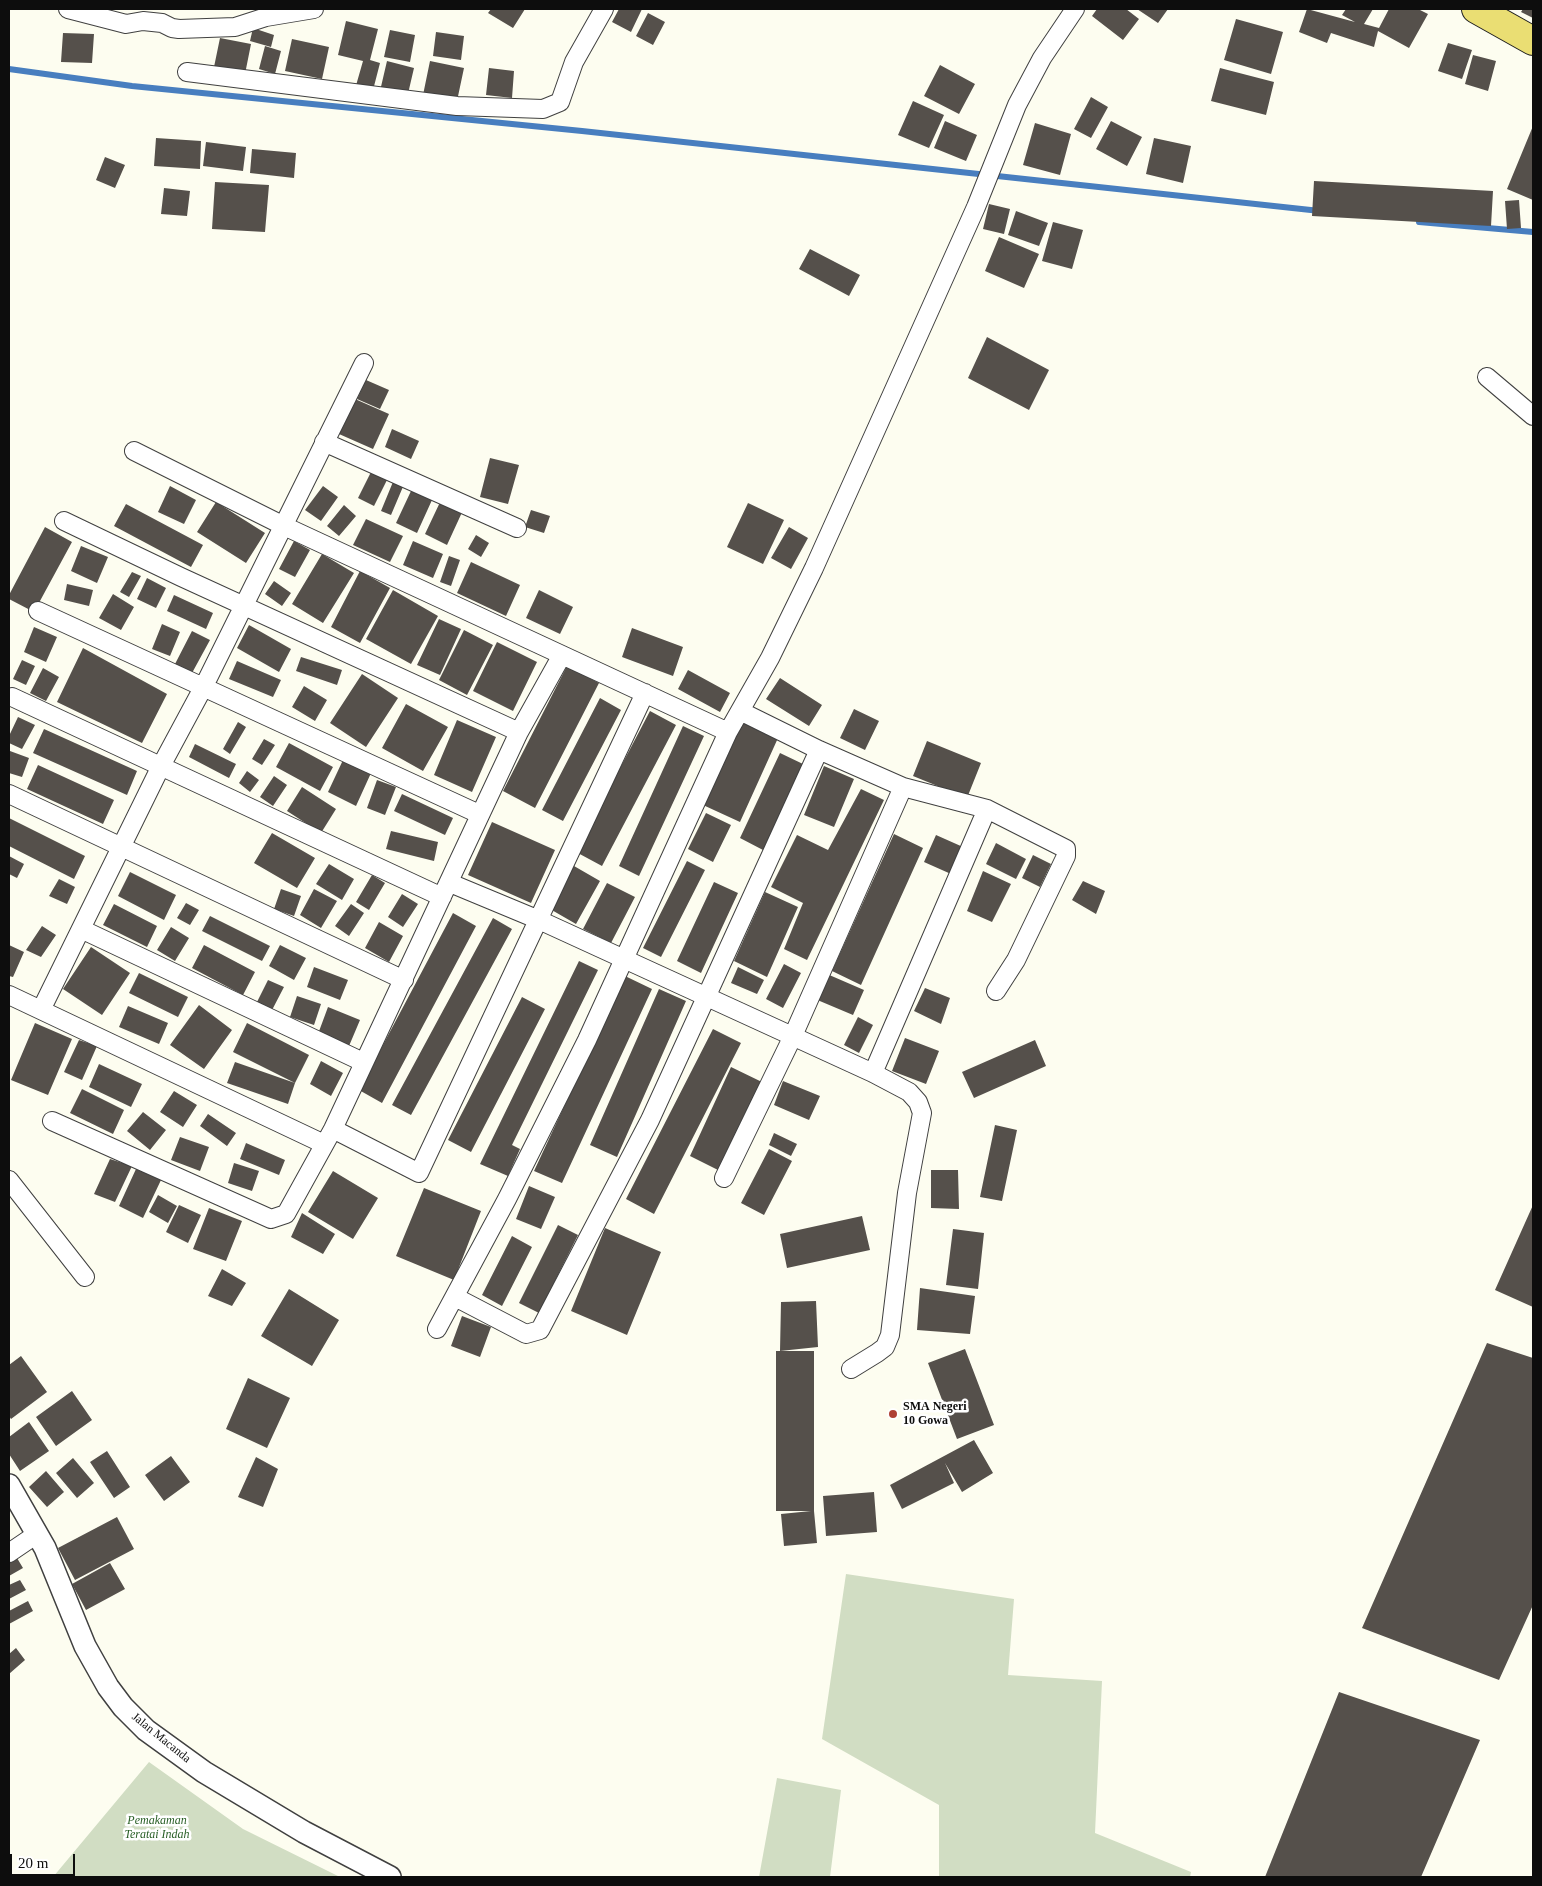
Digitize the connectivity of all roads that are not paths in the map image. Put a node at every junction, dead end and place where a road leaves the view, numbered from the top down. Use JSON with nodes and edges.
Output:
{"nodes":[{"id":1,"x":68,"y":9,"type":"edge"},
{"id":2,"x":314,"y":9,"type":"edge"},
{"id":3,"x":604,"y":9,"type":"edge"},
{"id":4,"x":1076,"y":9,"type":"edge"},
{"id":5,"x":1476,"y":9,"type":"edge"},
{"id":6,"x":1533,"y":40,"type":"edge"},
{"id":7,"x":187,"y":72,"type":"dead end"},
{"id":8,"x":364,"y":363,"type":"dead end"},
{"id":9,"x":1487,"y":377,"type":"dead end"},
{"id":10,"x":1533,"y":416,"type":"edge"},
{"id":11,"x":324,"y":442,"type":"junction"},
{"id":12,"x":134,"y":451,"type":"dead end"},
{"id":13,"x":64,"y":521,"type":"dead end"},
{"id":14,"x":284,"y":526,"type":"junction"},
{"id":15,"x":517,"y":528,"type":"dead end"},
{"id":16,"x":245,"y":606,"type":"junction"},
{"id":17,"x":38,"y":612,"type":"dead end"},
{"id":18,"x":562,"y":655,"type":"junction"},
{"id":19,"x":204,"y":686,"type":"junction"},
{"id":20,"x":644,"y":693,"type":"junction"},
{"id":21,"x":12,"y":697,"type":"dead end"},
{"id":22,"x":740,"y":711,"type":"junction"},
{"id":23,"x":519,"y":732,"type":"junction"},
{"id":24,"x":728,"y":732,"type":"junction"},
{"id":25,"x":819,"y":750,"type":"junction"},
{"id":26,"x":161,"y":766,"type":"junction"},
{"id":27,"x":903,"y":787,"type":"junction"},
{"id":28,"x":9,"y":794,"type":"edge"},
{"id":29,"x":987,"y":809,"type":"junction"},
{"id":30,"x":479,"y":814,"type":"junction"},
{"id":31,"x":120,"y":848,"type":"junction"},
{"id":32,"x":446,"y":890,"type":"junction"},
{"id":33,"x":539,"y":920,"type":"junction"},
{"id":34,"x":81,"y":929,"type":"junction"},
{"id":35,"x":623,"y":959,"type":"junction"},
{"id":36,"x":404,"y":980,"type":"junction"},
{"id":37,"x":996,"y":991,"type":"dead end"},
{"id":38,"x":706,"y":995,"type":"junction"},
{"id":39,"x":9,"y":996,"type":"edge"},
{"id":40,"x":41,"y":1010,"type":"junction"},
{"id":41,"x":792,"y":1038,"type":"junction"},
{"id":42,"x":364,"y":1062,"type":"junction"},
{"id":43,"x":873,"y":1073,"type":"junction"},
{"id":44,"x":52,"y":1120,"type":"dead end"},
{"id":45,"x":333,"y":1129,"type":"junction"},
{"id":46,"x":324,"y":1144,"type":"junction"},
{"id":47,"x":724,"y":1178,"type":"dead end"},
{"id":48,"x":9,"y":1180,"type":"edge"},
{"id":49,"x":85,"y":1277,"type":"dead end"},
{"id":50,"x":455,"y":1297,"type":"junction"},
{"id":51,"x":437,"y":1329,"type":"dead end"},
{"id":52,"x":851,"y":1369,"type":"dead end"},
{"id":53,"x":9,"y":1485,"type":"edge"},
{"id":54,"x":37,"y":1534,"type":"junction"},
{"id":55,"x":9,"y":1553,"type":"edge"},
{"id":56,"x":390,"y":1877,"type":"edge"}],
"edges":[{"from":1,"to":2,"type":"street"},
{"from":3,"to":7,"type":"street"},
{"from":4,"to":22,"type":"street"},
{"from":5,"to":6,"type":"main road"},
{"from":8,"to":11,"type":"street"},
{"from":9,"to":10,"type":"street"},
{"from":11,"to":14,"type":"street"},
{"from":11,"to":15,"type":"street"},
{"from":12,"to":14,"type":"street"},
{"from":13,"to":16,"type":"street"},
{"from":14,"to":16,"type":"street"},
{"from":14,"to":18,"type":"street"},
{"from":16,"to":19,"type":"street"},
{"from":16,"to":23,"type":"street"},
{"from":17,"to":19,"type":"street"},
{"from":18,"to":20,"type":"street"},
{"from":18,"to":23,"type":"street"},
{"from":19,"to":26,"type":"street"},
{"from":19,"to":30,"type":"street"},
{"from":20,"to":24,"type":"street"},
{"from":20,"to":33,"type":"street"},
{"from":21,"to":26,"type":"street"},
{"from":22,"to":24,"type":"street"},
{"from":22,"to":25,"type":"street"},
{"from":23,"to":30,"type":"street"},
{"from":24,"to":35,"type":"street"},
{"from":25,"to":27,"type":"street"},
{"from":25,"to":38,"type":"street"},
{"from":26,"to":31,"type":"street"},
{"from":26,"to":32,"type":"street"},
{"from":27,"to":29,"type":"street"},
{"from":27,"to":41,"type":"street"},
{"from":28,"to":31,"type":"street"},
{"from":29,"to":37,"type":"street"},
{"from":29,"to":43,"type":"street"},
{"from":30,"to":32,"type":"street"},
{"from":31,"to":34,"type":"street"},
{"from":31,"to":36,"type":"street"},
{"from":32,"to":33,"type":"street"},
{"from":32,"to":36,"type":"street"},
{"from":33,"to":35,"type":"street"},
{"from":33,"to":45,"type":"street"},
{"from":34,"to":40,"type":"street"},
{"from":34,"to":42,"type":"street"},
{"from":35,"to":38,"type":"street"},
{"from":35,"to":50,"type":"street"},
{"from":36,"to":42,"type":"street"},
{"from":38,"to":41,"type":"street"},
{"from":38,"to":50,"type":"street"},
{"from":39,"to":40,"type":"street"},
{"from":40,"to":46,"type":"street"},
{"from":41,"to":43,"type":"street"},
{"from":41,"to":47,"type":"street"},
{"from":42,"to":45,"type":"street"},
{"from":43,"to":52,"type":"street"},
{"from":44,"to":46,"type":"street"},
{"from":45,"to":46,"type":"street"},
{"from":48,"to":49,"type":"street"},
{"from":50,"to":51,"type":"street"},
{"from":53,"to":54,"type":"street","name":"Jalan Macanda"},
{"from":54,"to":55,"type":"street"},
{"from":54,"to":56,"type":"street","name":"Jalan Macanda"}]}
